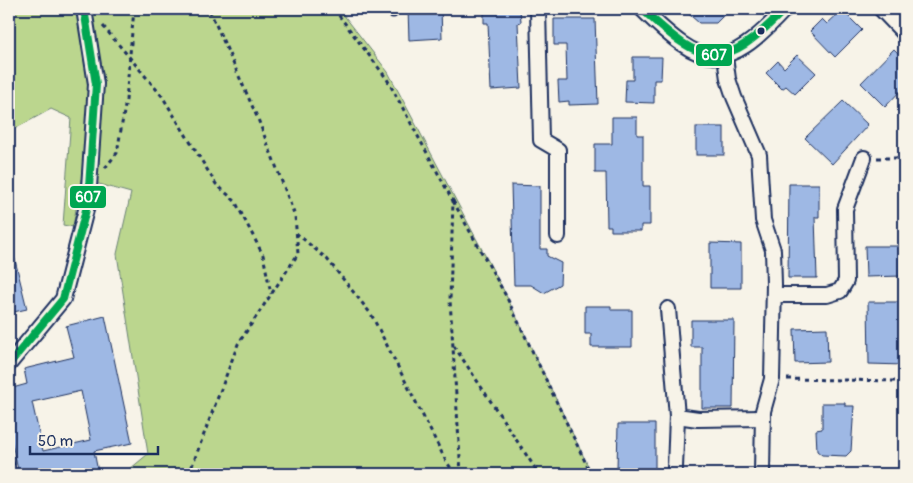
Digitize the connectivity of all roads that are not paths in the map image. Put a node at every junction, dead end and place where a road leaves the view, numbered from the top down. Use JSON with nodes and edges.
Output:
{"nodes":[{"id":1,"x":84,"y":9,"type":"edge"},
{"id":2,"x":538,"y":9,"type":"edge"},
{"id":3,"x":642,"y":9,"type":"edge"},
{"id":4,"x":785,"y":9,"type":"edge"},
{"id":5,"x":881,"y":9,"type":"edge"},
{"id":6,"x":904,"y":33,"type":"edge"},
{"id":7,"x":725,"y":57,"type":"junction"},
{"id":8,"x":864,"y":158,"type":"road end"},
{"id":9,"x":558,"y":236,"type":"dead end"},
{"id":10,"x":774,"y":295,"type":"junction"},
{"id":11,"x":668,"y":309,"type":"dead end"},
{"id":12,"x":9,"y":364,"type":"edge"},
{"id":13,"x":677,"y":416,"type":"junction"},
{"id":14,"x":763,"y":418,"type":"junction"},
{"id":15,"x":675,"y":468,"type":"dead end"},
{"id":16,"x":762,"y":474,"type":"edge"}],
"edges":[{"from":1,"to":12,"type":"street"},
{"from":2,"to":9,"type":"street"},
{"from":3,"to":7,"type":"street"},
{"from":4,"to":7,"type":"street"},
{"from":5,"to":6,"type":"street"},
{"from":7,"to":10,"type":"street"},
{"from":8,"to":10,"type":"street"},
{"from":10,"to":14,"type":"street"},
{"from":11,"to":13,"type":"street"},
{"from":13,"to":14,"type":"street"},
{"from":13,"to":15,"type":"street"},
{"from":14,"to":16,"type":"street"}]}
